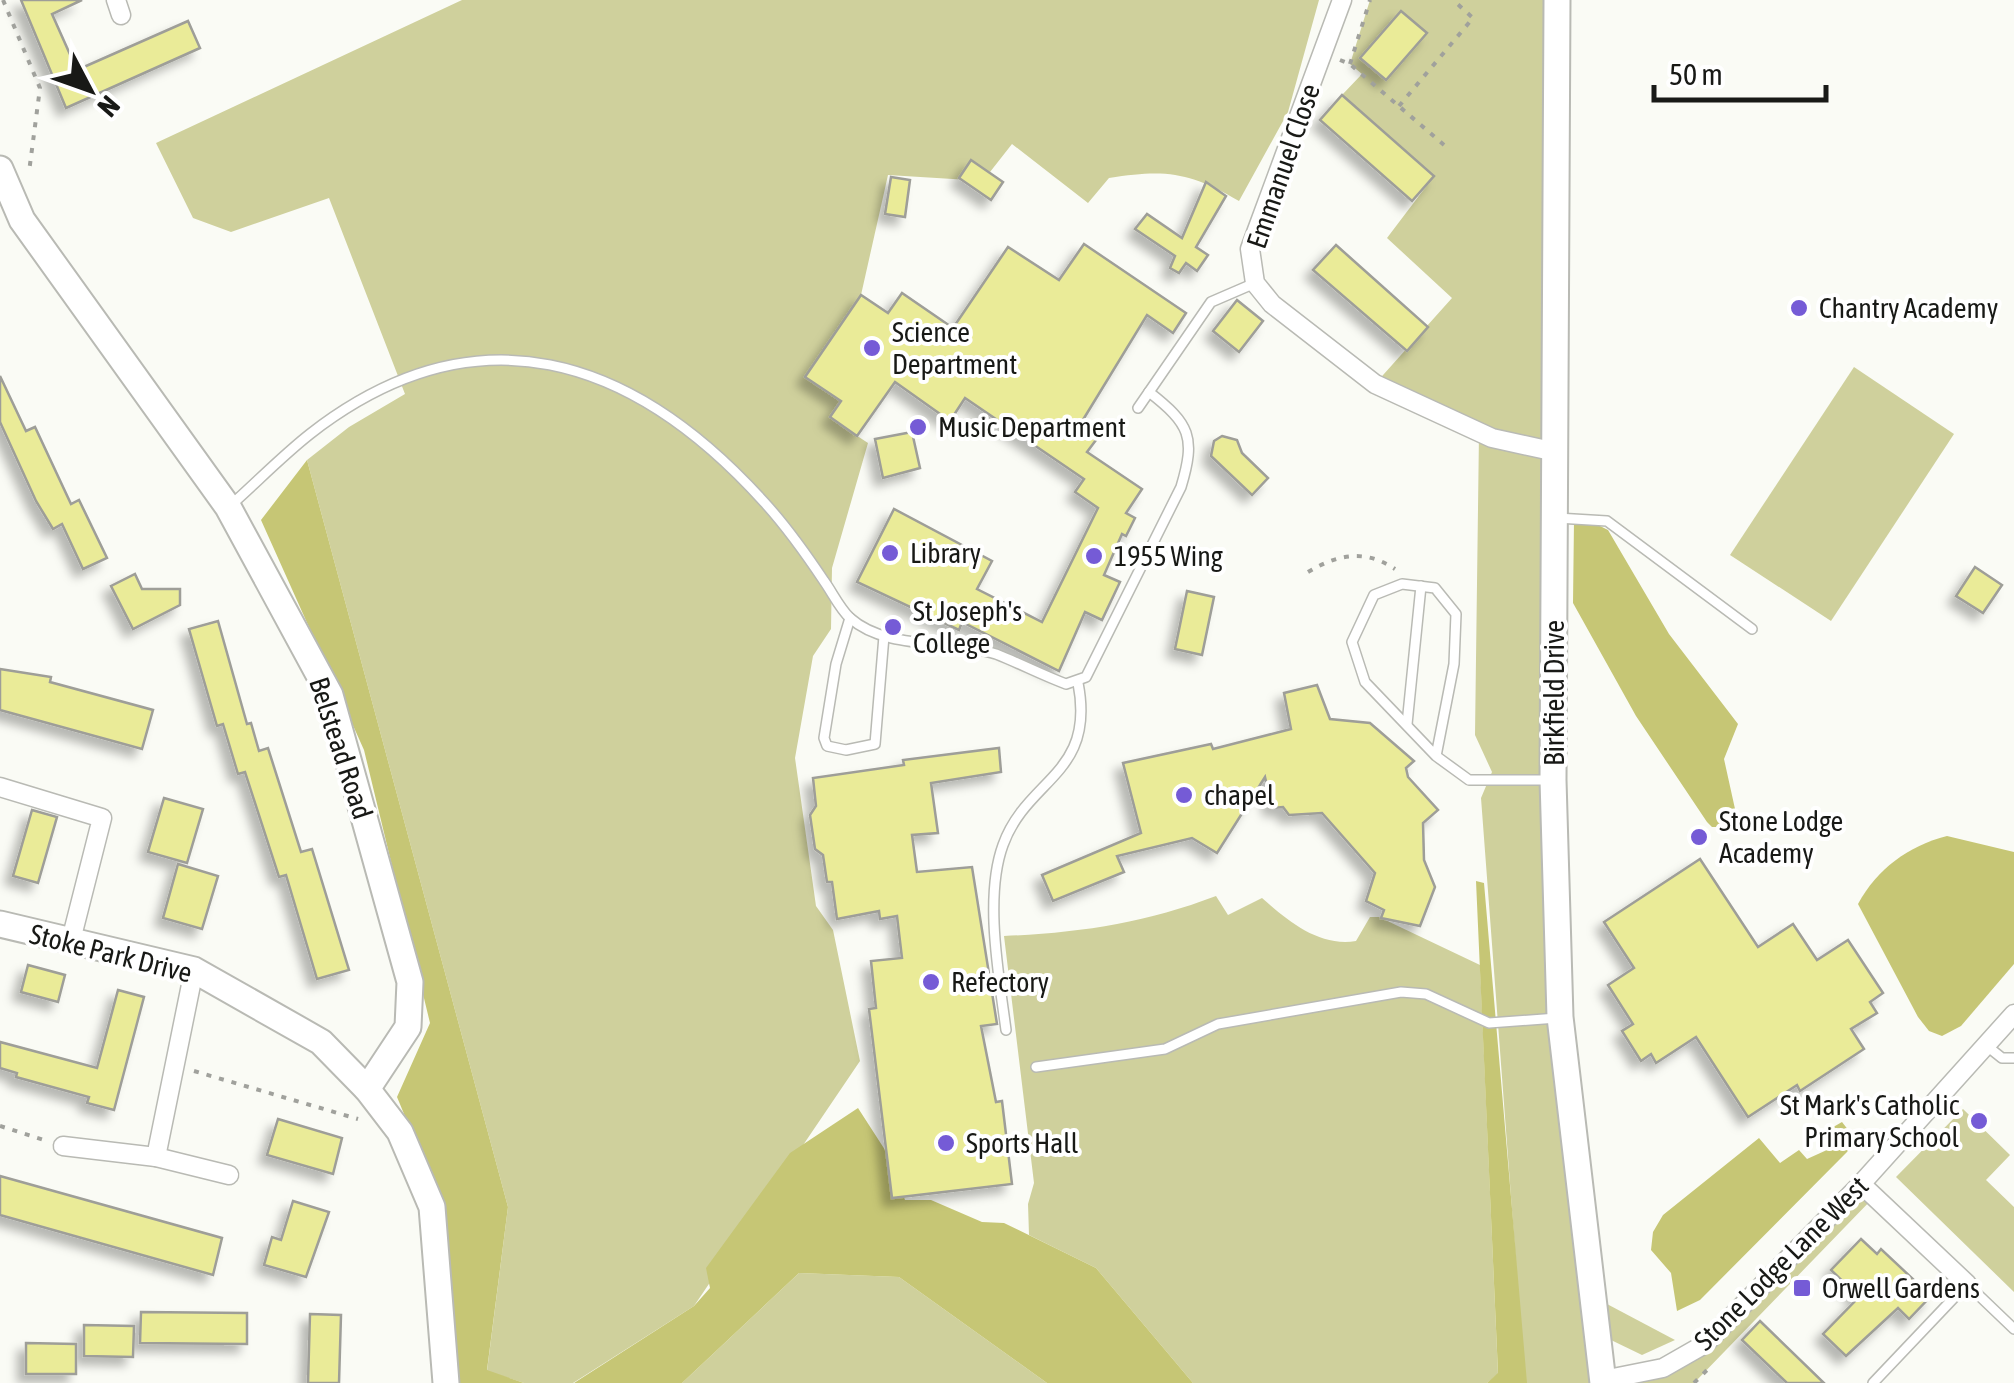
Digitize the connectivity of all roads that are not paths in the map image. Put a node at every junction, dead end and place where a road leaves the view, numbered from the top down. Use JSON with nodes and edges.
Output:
{"nodes":[{"id":1,"x":1342,"y":0,"type":"edge"},
{"id":2,"x":1557,"y":0,"type":"edge"},
{"id":3,"x":0,"y":169,"type":"edge"},
{"id":4,"x":1255,"y":283,"type":"junction"},
{"id":5,"x":1149,"y":392,"type":"junction"},
{"id":6,"x":1138,"y":408,"type":"dead end"},
{"id":7,"x":1556,"y":452,"type":"junction"},
{"id":8,"x":228,"y":507,"type":"junction"},
{"id":9,"x":1554,"y":518,"type":"junction"},
{"id":10,"x":1421,"y":586,"type":"junction"},
{"id":11,"x":850,"y":618,"type":"junction"},
{"id":12,"x":1752,"y":629,"type":"dead end"},
{"id":13,"x":884,"y":636,"type":"junction"},
{"id":14,"x":1078,"y":684,"type":"junction"},
{"id":15,"x":1407,"y":724,"type":"junction"},
{"id":16,"x":1436,"y":756,"type":"junction"},
{"id":17,"x":1553,"y":780,"type":"junction"},
{"id":18,"x":0,"y":786,"type":"edge"},
{"id":19,"x":0,"y":925,"type":"edge"},
{"id":20,"x":70,"y":944,"type":"junction"},
{"id":21,"x":194,"y":970,"type":"junction"},
{"id":22,"x":2014,"y":1014,"type":"edge"},
{"id":23,"x":1560,"y":1017,"type":"junction"},
{"id":24,"x":1006,"y":1030,"type":"dead end"},
{"id":25,"x":1987,"y":1046,"type":"junction"},
{"id":26,"x":2014,"y":1058,"type":"edge"},
{"id":27,"x":1036,"y":1067,"type":"dead end"},
{"id":28,"x":367,"y":1089,"type":"junction"},
{"id":29,"x":63,"y":1146,"type":"road end"},
{"id":30,"x":156,"y":1157,"type":"junction"},
{"id":31,"x":229,"y":1175,"type":"dead end"},
{"id":32,"x":1861,"y":1184,"type":"junction"},
{"id":33,"x":1967,"y":1284,"type":"junction"},
{"id":34,"x":2014,"y":1329,"type":"edge"},
{"id":35,"x":1603,"y":1381,"type":"edge"},
{"id":36,"x":446,"y":1383,"type":"edge"},
{"id":37,"x":1872,"y":1383,"type":"edge"}],
"edges":[{"from":1,"to":4,"type":"street","name":"Emmanuel Close"},
{"from":2,"to":7,"type":"street","name":"Birkfield Drive"},
{"from":3,"to":8,"type":"street","name":"Belstead Road"},
{"from":4,"to":5,"type":"lane"},
{"from":4,"to":7,"type":"street","name":"Emmanuel Close"},
{"from":5,"to":6,"type":"lane"},
{"from":5,"to":14,"type":"lane"},
{"from":7,"to":9,"type":"street","name":"Birkfield Drive"},
{"from":8,"to":11,"type":"lane"},
{"from":8,"to":28,"type":"street","name":"Belstead Road"},
{"from":9,"to":12,"type":"lane"},
{"from":9,"to":17,"type":"street","name":"Birkfield Drive"},
{"from":10,"to":15,"type":"lane"},
{"from":10,"to":15,"type":"lane"},
{"from":10,"to":16,"type":"lane"},
{"from":11,"to":13,"type":"lane"},
{"from":11,"to":13,"type":"lane"},
{"from":13,"to":14,"type":"lane"},
{"from":14,"to":24,"type":"lane"},
{"from":15,"to":16,"type":"lane"},
{"from":16,"to":17,"type":"lane"},
{"from":17,"to":23,"type":"street","name":"Birkfield Drive"},
{"from":18,"to":20,"type":"street"},
{"from":19,"to":20,"type":"street","name":"Stoke Park Drive"},
{"from":20,"to":21,"type":"street","name":"Stoke Park Drive"},
{"from":21,"to":28,"type":"street","name":"Stoke Park Drive"},
{"from":21,"to":30,"type":"street"},
{"from":22,"to":25,"type":"street","name":"Stone Lodge Lane West"},
{"from":23,"to":27,"type":"lane"},
{"from":23,"to":35,"type":"street","name":"Birkfield Drive"},
{"from":25,"to":26,"type":"lane"},
{"from":25,"to":32,"type":"street","name":"Stone Lodge Lane West"},
{"from":28,"to":36,"type":"street"},
{"from":29,"to":30,"type":"street"},
{"from":30,"to":31,"type":"street"},
{"from":32,"to":33,"type":"street"},
{"from":32,"to":35,"type":"street","name":"Stone Lodge Lane West"},
{"from":33,"to":34,"type":"lane"},
{"from":33,"to":37,"type":"lane"}]}
